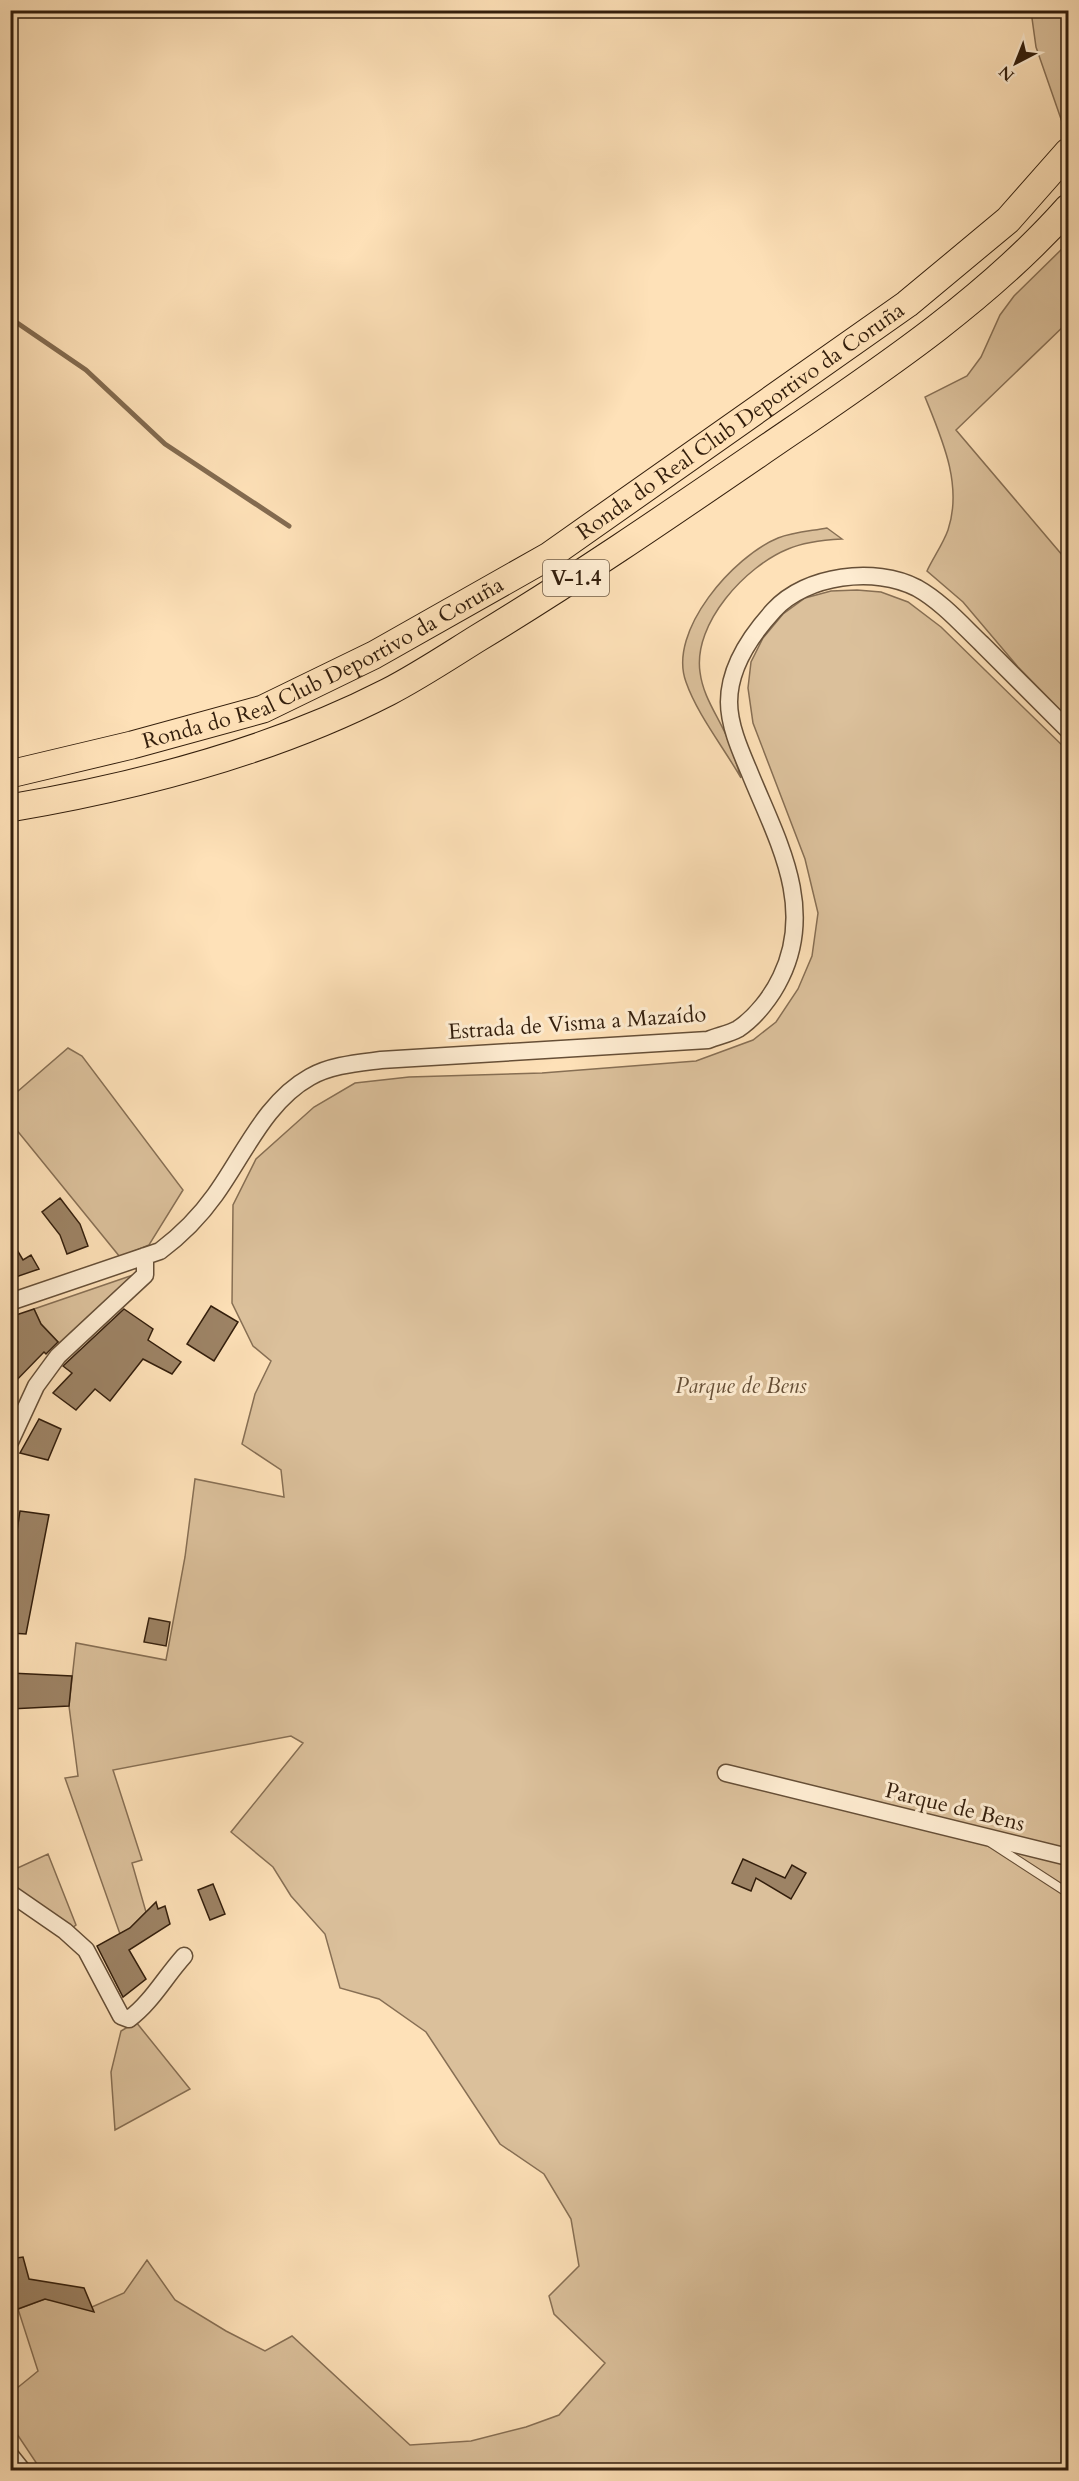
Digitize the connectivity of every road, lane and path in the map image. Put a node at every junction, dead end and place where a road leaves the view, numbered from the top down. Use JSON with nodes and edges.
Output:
{"nodes":[{"id":1,"x":1068,"y":152,"type":"edge"},
{"id":2,"x":1068,"y":208,"type":"edge"},
{"id":3,"x":1068,"y":730,"type":"edge"},
{"id":4,"x":10,"y":774,"type":"edge"},
{"id":5,"x":10,"y":808,"type":"edge"},
{"id":6,"x":145,"y":1256,"type":"junction"},
{"id":7,"x":10,"y":1302,"type":"edge"},
{"id":8,"x":10,"y":1442,"type":"edge"},
{"id":9,"x":726,"y":1773,"type":"dead end"},
{"id":10,"x":980,"y":1837,"type":"junction"},
{"id":11,"x":1068,"y":1857,"type":"edge"},
{"id":12,"x":10,"y":1893,"type":"edge"},
{"id":13,"x":1068,"y":1893,"type":"edge"},
{"id":14,"x":184,"y":1956,"type":"dead end"},
{"id":15,"x":10,"y":2455,"type":"edge"},
{"id":16,"x":22,"y":2470,"type":"edge"}],
"edges":[{"from":1,"to":4,"type":"highway","name":"Ronda do Real Club Deportivo da Coruña","number":"V-1.4"},
{"from":2,"to":5,"type":"highway","name":"Ronda do Real Club Deportivo da Coruña","number":"V-1.4"},
{"from":3,"to":6,"type":"street","name":"Estrada de Visma a Mazaído"},
{"from":6,"to":7,"type":"street","name":"Estrada de Visma a Mazaído"},
{"from":6,"to":8,"type":"street"},
{"from":9,"to":10,"type":"street","name":"Parque de Bens"},
{"from":10,"to":11,"type":"street","name":"Parque de Bens"},
{"from":10,"to":13,"type":"lane"},
{"from":12,"to":14,"type":"street"},
{"from":15,"to":16,"type":"street"}]}
